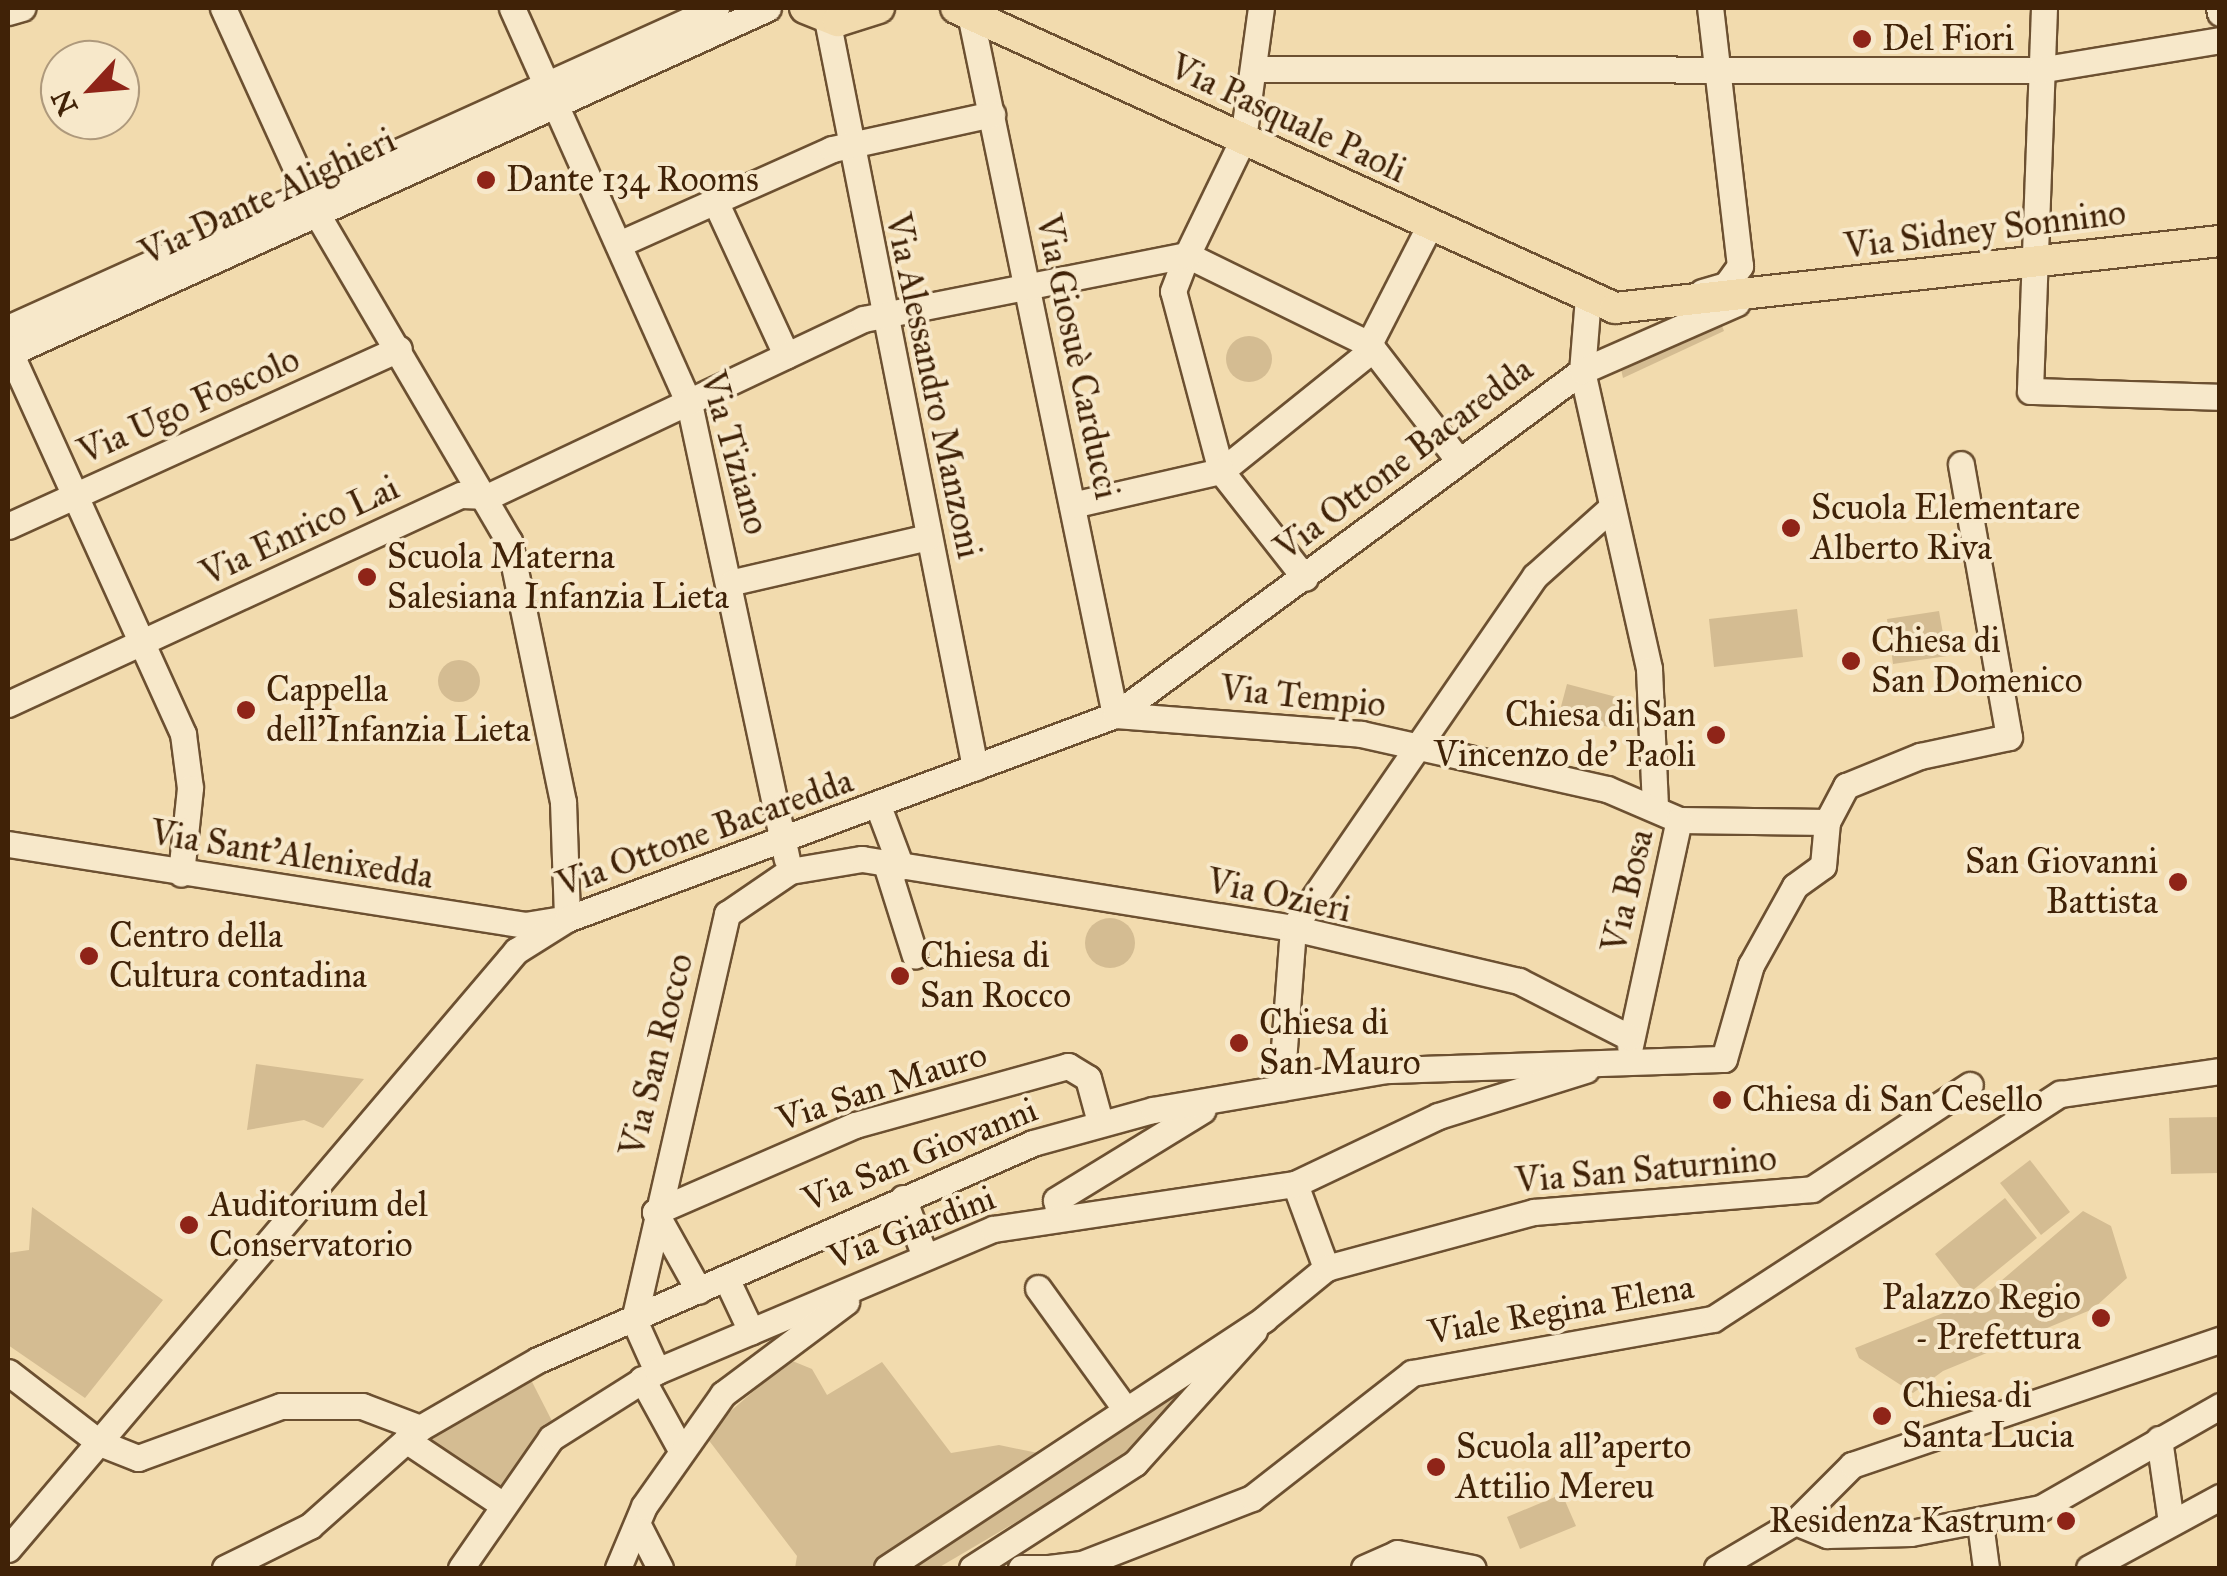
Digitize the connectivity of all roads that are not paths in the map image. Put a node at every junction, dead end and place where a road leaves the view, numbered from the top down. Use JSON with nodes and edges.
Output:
{"nodes":[{"id":1,"x":22,"y":8,"type":"edge"},
{"id":2,"x":223,"y":8,"type":"edge"},
{"id":3,"x":512,"y":8,"type":"edge"},
{"id":4,"x":716,"y":8,"type":"edge"},
{"id":5,"x":768,"y":8,"type":"edge"},
{"id":6,"x":879,"y":8,"type":"edge"},
{"id":7,"x":1261,"y":8,"type":"edge"},
{"id":8,"x":1710,"y":8,"type":"edge"},
{"id":9,"x":2044,"y":8,"type":"edge"},
{"id":10,"x":963,"y":11,"type":"edge"},
{"id":11,"x":8,"y":12,"type":"edge"},
{"id":12,"x":816,"y":13,"type":"edge"},
{"id":13,"x":2220,"y":40,"type":"edge"},
{"id":14,"x":1718,"y":66,"type":"junction"},
{"id":15,"x":1256,"y":70,"type":"junction"},
{"id":16,"x":2040,"y":70,"type":"junction"},
{"id":17,"x":552,"y":93,"type":"junction"},
{"id":18,"x":992,"y":114,"type":"junction"},
{"id":19,"x":1242,"y":139,"type":"junction"},
{"id":20,"x":848,"y":145,"type":"junction"},
{"id":21,"x":715,"y":201,"type":"junction"},
{"id":22,"x":313,"y":204,"type":"junction"},
{"id":23,"x":1430,"y":225,"type":"junction"},
{"id":24,"x":2220,"y":241,"type":"edge"},
{"id":25,"x":619,"y":244,"type":"junction"},
{"id":26,"x":1187,"y":255,"type":"junction"},
{"id":27,"x":2035,"y":260,"type":"junction"},
{"id":28,"x":1025,"y":283,"type":"junction"},
{"id":29,"x":1760,"y":294,"type":"junction"},
{"id":30,"x":1596,"y":301,"type":"junction"},
{"id":31,"x":880,"y":315,"type":"junction"},
{"id":32,"x":8,"y":346,"type":"edge"},
{"id":33,"x":1371,"y":347,"type":"junction"},
{"id":34,"x":399,"y":349,"type":"junction"},
{"id":35,"x":786,"y":355,"type":"junction"},
{"id":36,"x":1582,"y":371,"type":"junction"},
{"id":37,"x":2220,"y":398,"type":"edge"},
{"id":38,"x":689,"y":403,"type":"junction"},
{"id":39,"x":1459,"y":461,"type":"junction"},
{"id":40,"x":1961,"y":464,"type":"dead end"},
{"id":41,"x":1221,"y":472,"type":"junction"},
{"id":42,"x":76,"y":496,"type":"junction"},
{"id":43,"x":489,"y":496,"type":"junction"},
{"id":44,"x":1072,"y":505,"type":"junction"},
{"id":45,"x":1611,"y":508,"type":"junction"},
{"id":46,"x":8,"y":526,"type":"edge"},
{"id":47,"x":928,"y":537,"type":"junction"},
{"id":48,"x":1305,"y":578,"type":"junction"},
{"id":49,"x":733,"y":582,"type":"junction"},
{"id":50,"x":143,"y":643,"type":"junction"},
{"id":51,"x":8,"y":704,"type":"edge"},
{"id":52,"x":1115,"y":715,"type":"junction"},
{"id":53,"x":1419,"y":747,"type":"junction"},
{"id":54,"x":975,"y":767,"type":"junction"},
{"id":55,"x":878,"y":806,"type":"junction"},
{"id":56,"x":1655,"y":806,"type":"junction"},
{"id":57,"x":1680,"y":820,"type":"junction"},
{"id":58,"x":1827,"y":822,"type":"junction"},
{"id":59,"x":784,"y":842,"type":"junction"},
{"id":60,"x":8,"y":844,"type":"edge"},
{"id":61,"x":893,"y":865,"type":"junction"},
{"id":62,"x":790,"y":871,"type":"junction"},
{"id":63,"x":181,"y":874,"type":"junction"},
{"id":64,"x":567,"y":918,"type":"junction"},
{"id":65,"x":1293,"y":928,"type":"junction"},
{"id":66,"x":915,"y":956,"type":"dead end"},
{"id":67,"x":1628,"y":1037,"type":"junction"},
{"id":68,"x":1634,"y":1066,"type":"junction"},
{"id":69,"x":1586,"y":1070,"type":"junction"},
{"id":70,"x":2220,"y":1071,"type":"edge"},
{"id":71,"x":1970,"y":1085,"type":"dead end"},
{"id":72,"x":1281,"y":1088,"type":"junction"},
{"id":73,"x":1212,"y":1105,"type":"junction"},
{"id":74,"x":1100,"y":1122,"type":"junction"},
{"id":75,"x":1295,"y":1184,"type":"junction"},
{"id":76,"x":903,"y":1198,"type":"junction"},
{"id":77,"x":654,"y":1212,"type":"junction"},
{"id":78,"x":1060,"y":1217,"type":"junction"},
{"id":79,"x":921,"y":1246,"type":"dead end"},
{"id":80,"x":1326,"y":1268,"type":"junction"},
{"id":81,"x":877,"y":1277,"type":"junction"},
{"id":82,"x":726,"y":1278,"type":"junction"},
{"id":83,"x":1038,"y":1288,"type":"dead end"},
{"id":84,"x":698,"y":1291,"type":"junction"},
{"id":85,"x":1264,"y":1319,"type":"junction"},
{"id":86,"x":634,"y":1320,"type":"junction"},
{"id":87,"x":751,"y":1330,"type":"junction"},
{"id":88,"x":2220,"y":1340,"type":"edge"},
{"id":89,"x":8,"y":1372,"type":"edge"},
{"id":90,"x":650,"y":1375,"type":"junction"},
{"id":91,"x":1123,"y":1406,"type":"junction"},
{"id":92,"x":2220,"y":1406,"type":"edge"},
{"id":93,"x":413,"y":1434,"type":"junction"},
{"id":94,"x":96,"y":1439,"type":"junction"},
{"id":95,"x":2159,"y":1439,"type":"junction"},
{"id":96,"x":681,"y":1450,"type":"junction"},
{"id":97,"x":2220,"y":1497,"type":"edge"},
{"id":98,"x":500,"y":1503,"type":"junction"},
{"id":99,"x":1796,"y":1522,"type":"junction"},
{"id":100,"x":2172,"y":1522,"type":"junction"},
{"id":101,"x":1980,"y":1523,"type":"junction"},
{"id":102,"x":640,"y":1529,"type":"junction"},
{"id":103,"x":8,"y":1549,"type":"edge"},
{"id":104,"x":1030,"y":1564,"type":"edge"},
{"id":105,"x":242,"y":1565,"type":"edge"},
{"id":106,"x":1079,"y":1566,"type":"edge"},
{"id":107,"x":461,"y":1568,"type":"edge"},
{"id":108,"x":618,"y":1568,"type":"edge"},
{"id":109,"x":660,"y":1568,"type":"edge"},
{"id":110,"x":886,"y":1568,"type":"edge"},
{"id":111,"x":972,"y":1568,"type":"edge"},
{"id":112,"x":1364,"y":1568,"type":"edge"},
{"id":113,"x":1472,"y":1568,"type":"edge"},
{"id":114,"x":1717,"y":1568,"type":"edge"},
{"id":115,"x":1986,"y":1568,"type":"edge"},
{"id":116,"x":2089,"y":1568,"type":"edge"}],
"edges":[{"from":1,"to":11,"type":"street"},
{"from":2,"to":22,"type":"street"},
{"from":3,"to":17,"type":"street","name":"Via Tiziano"},
{"from":4,"to":17,"type":"street","name":"Via Dante Alighieri"},
{"from":5,"to":17,"type":"street","name":"Via Dante Alighieri"},
{"from":6,"to":12,"type":"main road"},
{"from":7,"to":15,"type":"street"},
{"from":8,"to":14,"type":"street"},
{"from":9,"to":16,"type":"street"},
{"from":10,"to":18,"type":"street","name":"Via Giosuè Carducci"},
{"from":10,"to":19,"type":"main road","name":"Via Pasquale Paoli"},
{"from":12,"to":20,"type":"street","name":"Via Alessandro Manzoni"},
{"from":13,"to":16,"type":"street"},
{"from":14,"to":15,"type":"street"},
{"from":14,"to":16,"type":"street"},
{"from":14,"to":30,"type":"street"},
{"from":15,"to":19,"type":"street"},
{"from":16,"to":27,"type":"street"},
{"from":17,"to":22,"type":"street","name":"Via Dante Alighieri"},
{"from":17,"to":25,"type":"street","name":"Via Tiziano"},
{"from":18,"to":20,"type":"street"},
{"from":18,"to":28,"type":"street","name":"Via Giosuè Carducci"},
{"from":19,"to":23,"type":"main road","name":"Via Pasquale Paoli"},
{"from":19,"to":26,"type":"street"},
{"from":20,"to":21,"type":"street"},
{"from":20,"to":31,"type":"street","name":"Via Alessandro Manzoni"},
{"from":21,"to":25,"type":"street"},
{"from":21,"to":35,"type":"street"},
{"from":22,"to":32,"type":"street","name":"Via Dante Alighieri"},
{"from":22,"to":34,"type":"street"},
{"from":23,"to":30,"type":"main road","name":"Via Pasquale Paoli"},
{"from":23,"to":33,"type":"street"},
{"from":24,"to":27,"type":"main road","name":"Via Sidney Sonnino"},
{"from":25,"to":38,"type":"street","name":"Via Tiziano"},
{"from":26,"to":28,"type":"street","name":"Via Enrico Lai"},
{"from":26,"to":33,"type":"street"},
{"from":26,"to":41,"type":"street"},
{"from":27,"to":29,"type":"main road","name":"Via Sidney Sonnino"},
{"from":27,"to":37,"type":"street"},
{"from":28,"to":31,"type":"street","name":"Via Enrico Lai"},
{"from":28,"to":44,"type":"street","name":"Via Giosuè Carducci"},
{"from":29,"to":30,"type":"main road","name":"Via Sidney Sonnino"},
{"from":29,"to":36,"type":"street","name":"Via Ottone Bacaredda"},
{"from":30,"to":36,"type":"street","name":"Via Bosa"},
{"from":31,"to":35,"type":"street","name":"Via Enrico Lai"},
{"from":31,"to":47,"type":"street","name":"Via Alessandro Manzoni"},
{"from":32,"to":42,"type":"street"},
{"from":33,"to":39,"type":"street"},
{"from":33,"to":41,"type":"street"},
{"from":34,"to":42,"type":"street","name":"Via Ugo Foscolo"},
{"from":34,"to":43,"type":"street"},
{"from":35,"to":38,"type":"street","name":"Via Enrico Lai"},
{"from":36,"to":39,"type":"street","name":"Via Ottone Bacaredda"},
{"from":36,"to":45,"type":"street","name":"Via Bosa"},
{"from":38,"to":43,"type":"street","name":"Via Enrico Lai"},
{"from":38,"to":49,"type":"street","name":"Via Tiziano"},
{"from":39,"to":48,"type":"street","name":"Via Ottone Bacaredda"},
{"from":40,"to":58,"type":"street"},
{"from":41,"to":44,"type":"street"},
{"from":41,"to":48,"type":"street"},
{"from":42,"to":46,"type":"street","name":"Via Ugo Foscolo"},
{"from":42,"to":50,"type":"street"},
{"from":43,"to":50,"type":"street","name":"Via Enrico Lai"},
{"from":43,"to":64,"type":"street"},
{"from":44,"to":52,"type":"street","name":"Via Giosuè Carducci"},
{"from":45,"to":53,"type":"street"},
{"from":45,"to":56,"type":"street","name":"Via Bosa"},
{"from":47,"to":49,"type":"street"},
{"from":47,"to":54,"type":"street","name":"Via Alessandro Manzoni"},
{"from":48,"to":52,"type":"street","name":"Via Ottone Bacaredda"},
{"from":49,"to":59,"type":"street","name":"Via Tiziano"},
{"from":50,"to":51,"type":"street","name":"Via Enrico Lai"},
{"from":50,"to":63,"type":"street"},
{"from":52,"to":53,"type":"street","name":"Via Tempio"},
{"from":52,"to":54,"type":"street","name":"Via Ottone Bacaredda"},
{"from":53,"to":56,"type":"street","name":"Via Tempio"},
{"from":53,"to":65,"type":"street"},
{"from":54,"to":55,"type":"street","name":"Via Ottone Bacaredda"},
{"from":55,"to":59,"type":"street","name":"Via Ottone Bacaredda"},
{"from":55,"to":61,"type":"street"},
{"from":56,"to":57,"type":"street","name":"Via Bosa"},
{"from":57,"to":58,"type":"street"},
{"from":57,"to":67,"type":"street","name":"Via Bosa"},
{"from":58,"to":68,"type":"street","name":"Via San Giovanni"},
{"from":59,"to":62,"type":"street","name":"Via Tiziano"},
{"from":59,"to":64,"type":"street","name":"Via Ottone Bacaredda"},
{"from":60,"to":63,"type":"street","name":"Via Sant'Alenixedda"},
{"from":61,"to":62,"type":"street","name":"Via Ozieri"},
{"from":61,"to":65,"type":"street","name":"Via Ozieri"},
{"from":61,"to":66,"type":"street"},
{"from":62,"to":77,"type":"street","name":"Via San Rocco"},
{"from":63,"to":64,"type":"street","name":"Via Sant'Alenixedda"},
{"from":64,"to":94,"type":"street","name":"Via Ottone Bacaredda"},
{"from":65,"to":67,"type":"street","name":"Via Ozieri"},
{"from":65,"to":72,"type":"street"},
{"from":67,"to":68,"type":"street","name":"Via Bosa"},
{"from":68,"to":69,"type":"street","name":"Via San Giovanni"},
{"from":69,"to":72,"type":"street","name":"Via San Giovanni"},
{"from":69,"to":75,"type":"street","name":"Via Giardini"},
{"from":70,"to":106,"type":"street","name":"Viale Regina Elena"},
{"from":71,"to":80,"type":"street","name":"Via San Saturnino"},
{"from":72,"to":73,"type":"street","name":"Via San Giovanni"},
{"from":73,"to":74,"type":"street","name":"Via San Giovanni"},
{"from":73,"to":78,"type":"street"},
{"from":74,"to":76,"type":"street","name":"Via San Giovanni"},
{"from":74,"to":77,"type":"street","name":"Via San Mauro"},
{"from":75,"to":78,"type":"street","name":"Via Giardini"},
{"from":75,"to":80,"type":"street"},
{"from":76,"to":79,"type":"street"},
{"from":76,"to":82,"type":"street","name":"Via San Giovanni"},
{"from":77,"to":84,"type":"street","name":"Via San Rocco"},
{"from":77,"to":86,"type":"street","name":"Via San Rocco"},
{"from":78,"to":81,"type":"street","name":"Via Giardini"},
{"from":80,"to":85,"type":"street","name":"Via San Saturnino"},
{"from":81,"to":87,"type":"street","name":"Via Giardini"},
{"from":81,"to":96,"type":"street"},
{"from":82,"to":84,"type":"street","name":"Via San Giovanni"},
{"from":82,"to":87,"type":"street"},
{"from":83,"to":91,"type":"street"},
{"from":84,"to":86,"type":"street","name":"Via San Giovanni"},
{"from":85,"to":91,"type":"street","name":"Via San Saturnino"},
{"from":85,"to":104,"type":"street","name":"Via San Saturnino"},
{"from":86,"to":90,"type":"street"},
{"from":86,"to":93,"type":"street","name":"Via San Giovanni"},
{"from":87,"to":90,"type":"street","name":"Via Giardini"},
{"from":88,"to":99,"type":"street"},
{"from":89,"to":94,"type":"street"},
{"from":90,"to":96,"type":"street"},
{"from":90,"to":98,"type":"street","name":"Via Giardini"},
{"from":91,"to":110,"type":"street","name":"Via San Saturnino"},
{"from":92,"to":95,"type":"street"},
{"from":93,"to":94,"type":"street"},
{"from":93,"to":98,"type":"street"},
{"from":93,"to":105,"type":"street","name":"Via San Giovanni"},
{"from":94,"to":103,"type":"street","name":"Via Ottone Bacaredda"},
{"from":95,"to":100,"type":"street"},
{"from":95,"to":101,"type":"street"},
{"from":96,"to":102,"type":"street"},
{"from":97,"to":100,"type":"street"},
{"from":98,"to":107,"type":"street","name":"Via Giardini"},
{"from":99,"to":101,"type":"street"},
{"from":99,"to":114,"type":"street"},
{"from":100,"to":116,"type":"street"},
{"from":101,"to":115,"type":"street"},
{"from":102,"to":108,"type":"street"},
{"from":102,"to":109,"type":"street"},
{"from":104,"to":106,"type":"street","name":"Viale Regina Elena"},
{"from":104,"to":111,"type":"street","name":"Via San Saturnino"},
{"from":112,"to":113,"type":"street"}]}
